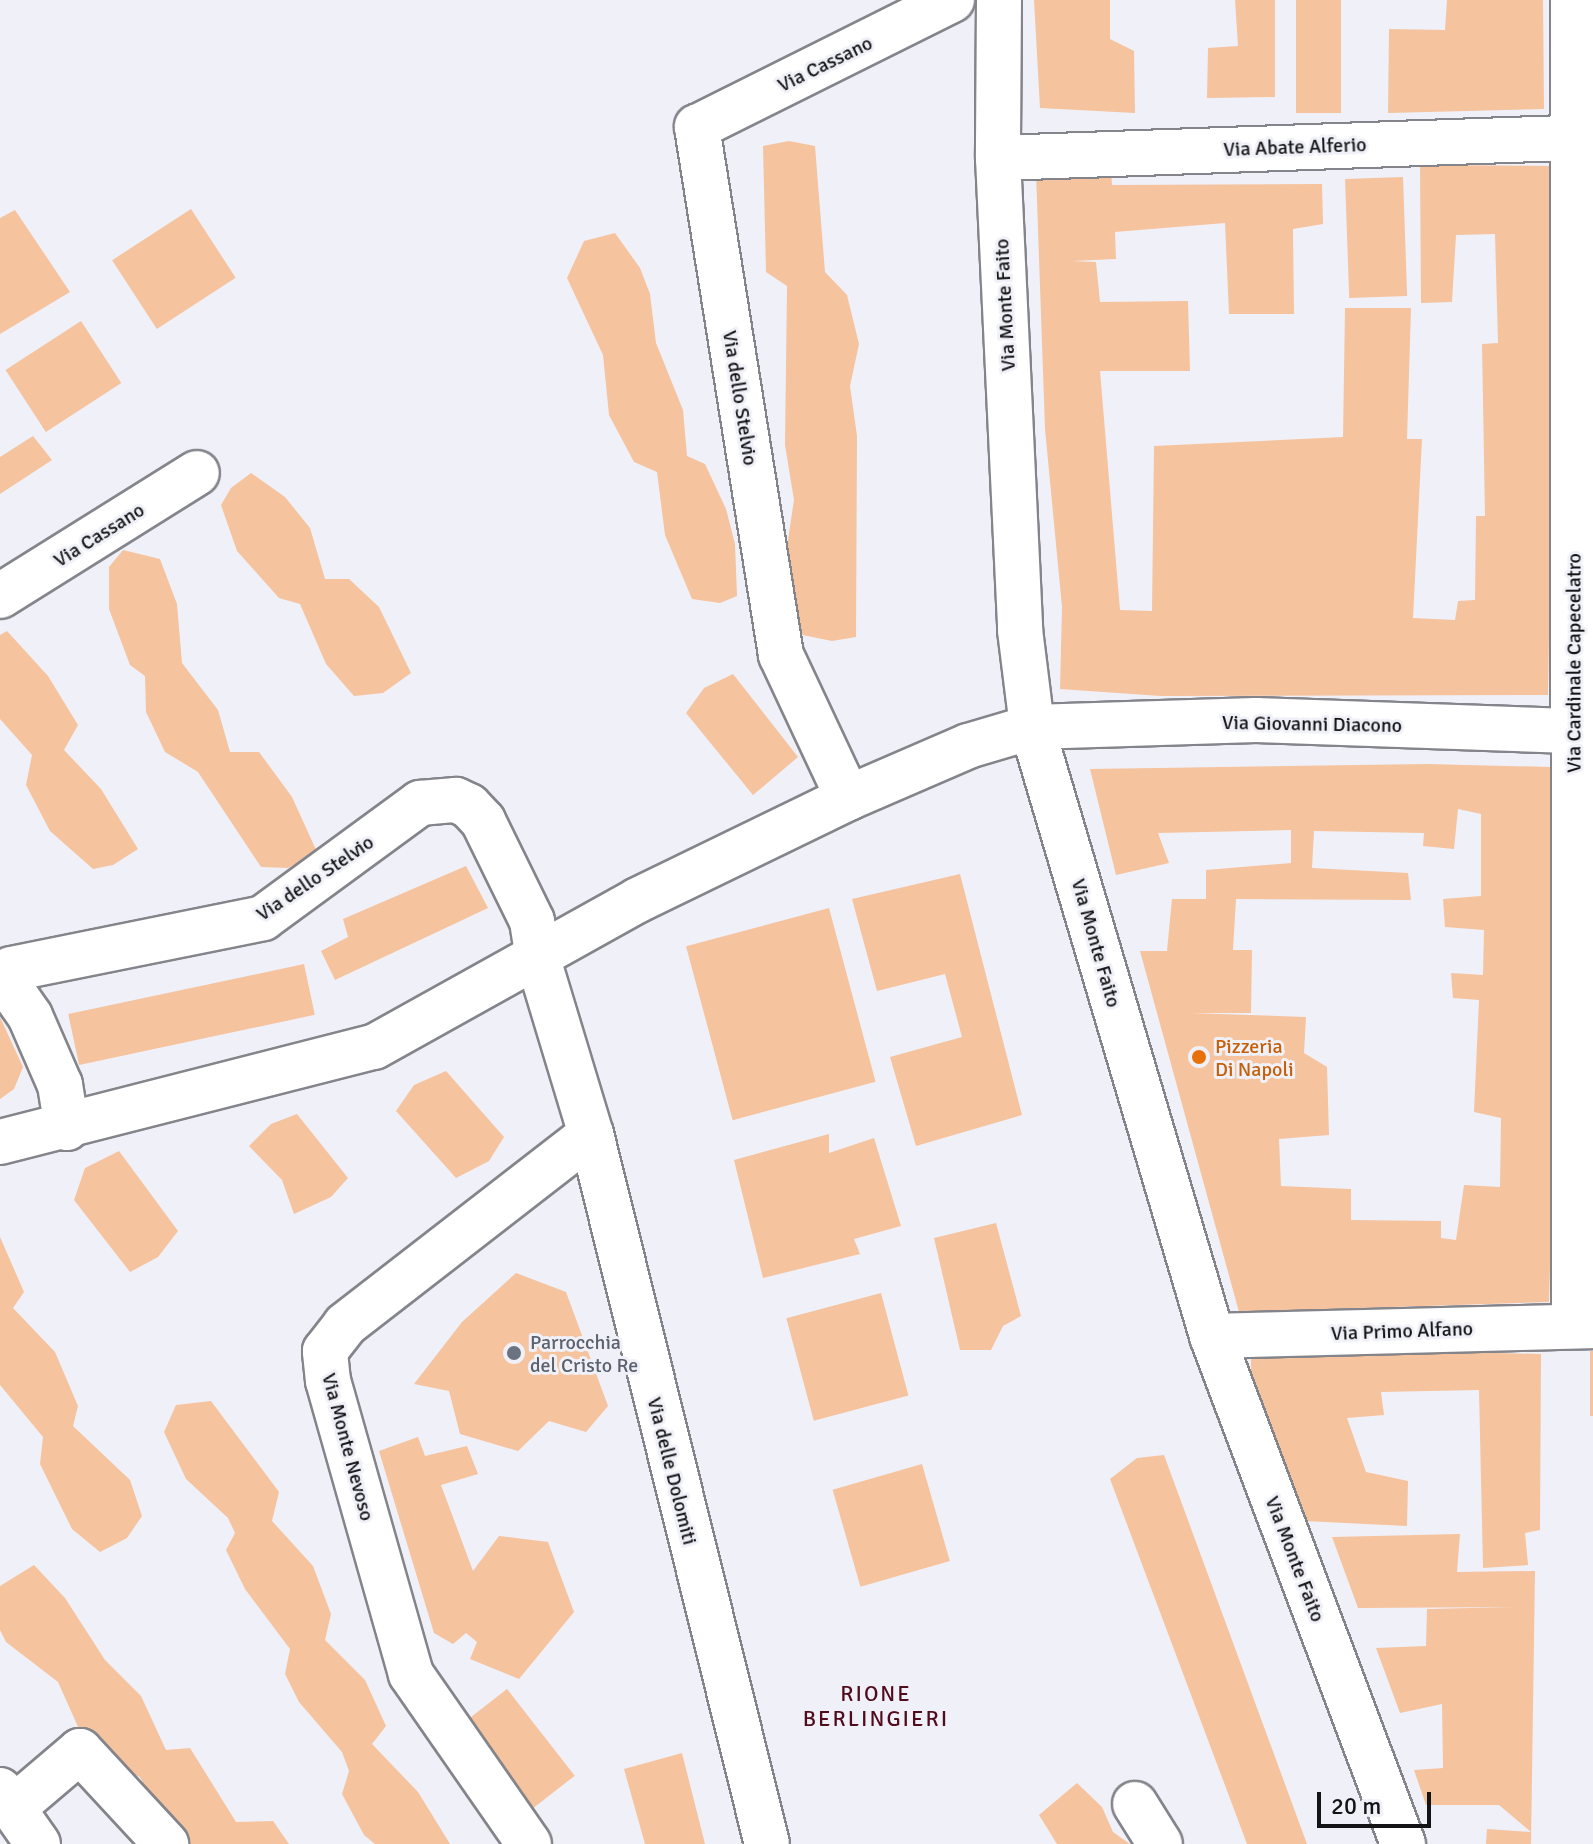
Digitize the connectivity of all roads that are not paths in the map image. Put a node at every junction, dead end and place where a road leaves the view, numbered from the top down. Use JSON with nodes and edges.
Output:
{"nodes":[{"id":1,"x":952,"y":0,"type":"edge"},
{"id":2,"x":999,"y":0,"type":"edge"},
{"id":3,"x":1573,"y":0,"type":"edge"},
{"id":4,"x":697,"y":127,"type":"joint"},
{"id":5,"x":1582,"y":137,"type":"edge"},
{"id":6,"x":998,"y":158,"type":"junction"},
{"id":7,"x":197,"y":473,"type":"dead end"},
{"id":8,"x":0,"y":596,"type":"edge"},
{"id":9,"x":1032,"y":727,"type":"junction"},
{"id":10,"x":1584,"y":732,"type":"edge"},
{"id":11,"x":848,"y":798,"type":"junction"},
{"id":12,"x":538,"y":959,"type":"junction"},
{"id":13,"x":67,"y":1128,"type":"junction"},
{"id":14,"x":591,"y":1134,"type":"junction"},
{"id":15,"x":0,"y":1142,"type":"edge"},
{"id":16,"x":1584,"y":1326,"type":"edge"},
{"id":17,"x":1212,"y":1336,"type":"junction"},
{"id":18,"x":6,"y":1799,"type":"edge"},
{"id":19,"x":1135,"y":1804,"type":"dead end"},
{"id":20,"x":38,"y":1844,"type":"edge"},
{"id":21,"x":166,"y":1844,"type":"edge"},
{"id":22,"x":529,"y":1844,"type":"edge"},
{"id":23,"x":767,"y":1844,"type":"edge"},
{"id":24,"x":1160,"y":1844,"type":"edge"},
{"id":25,"x":1403,"y":1844,"type":"edge"}],
"edges":[{"from":1,"to":4,"type":"street","name":"Via Cassano"},
{"from":2,"to":6,"type":"street","name":"Via Monte Faito"},
{"from":3,"to":5,"type":"street","name":"Via Cardinale Capecelatro"},
{"from":4,"to":11,"type":"street","name":"Via dello Stelvio"},
{"from":5,"to":6,"type":"street","name":"Via Abate Alferio"},
{"from":5,"to":10,"type":"street","name":"Via Cardinale Capecelatro"},
{"from":6,"to":9,"type":"street","name":"Via Monte Faito"},
{"from":7,"to":8,"type":"street","name":"Via Cassano"},
{"from":9,"to":10,"type":"street","name":"Via Giovanni Diacono"},
{"from":9,"to":11,"type":"street"},
{"from":9,"to":17,"type":"street","name":"Via Monte Faito"},
{"from":10,"to":16,"type":"street","name":"Via Cardinale Capecelatro"},
{"from":11,"to":12,"type":"street"},
{"from":12,"to":13,"type":"street"},
{"from":12,"to":13,"type":"street","name":"Via dello Stelvio"},
{"from":12,"to":14,"type":"street","name":"Via delle Dolomiti"},
{"from":13,"to":15,"type":"street"},
{"from":14,"to":22,"type":"street","name":"Via Monte Nevoso"},
{"from":14,"to":23,"type":"street","name":"Via delle Dolomiti"},
{"from":16,"to":17,"type":"street","name":"Via Primo Alfano"},
{"from":17,"to":25,"type":"street","name":"Via Monte Faito"},
{"from":18,"to":20,"type":"street"},
{"from":18,"to":21,"type":"street"},
{"from":19,"to":24,"type":"street"}]}
